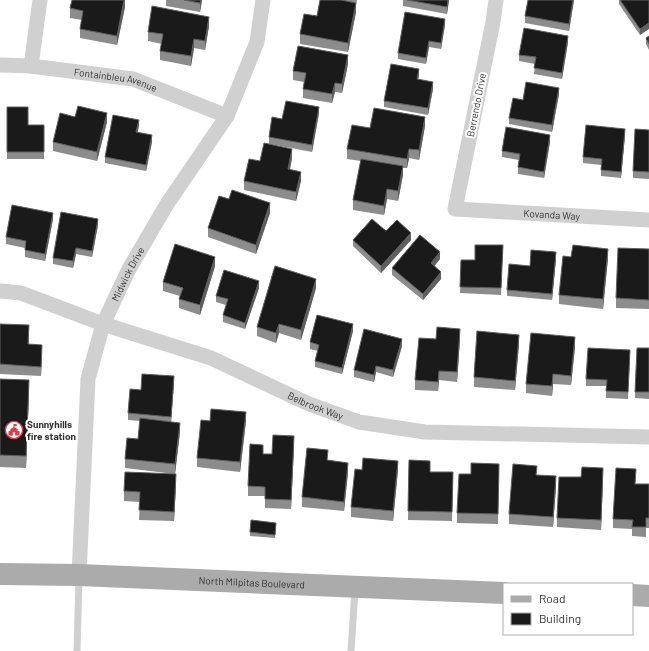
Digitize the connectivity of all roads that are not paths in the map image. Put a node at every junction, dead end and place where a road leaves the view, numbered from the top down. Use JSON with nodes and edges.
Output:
{"nodes":[{"id":1,"x":40,"y":0,"type":"edge"},
{"id":2,"x":263,"y":0,"type":"edge"},
{"id":3,"x":496,"y":0,"type":"edge"},
{"id":4,"x":0,"y":65,"type":"edge"},
{"id":5,"x":31,"y":66,"type":"junction"},
{"id":6,"x":227,"y":116,"type":"junction"},
{"id":7,"x":455,"y":209,"type":"joint"},
{"id":8,"x":649,"y":220,"type":"edge"},
{"id":9,"x":0,"y":291,"type":"edge"},
{"id":10,"x":103,"y":324,"type":"junction"},
{"id":11,"x":649,"y":437,"type":"edge"},
{"id":12,"x":0,"y":574,"type":"edge"},
{"id":13,"x":79,"y":575,"type":"junction"},
{"id":14,"x":355,"y":587,"type":"junction"},
{"id":15,"x":503,"y":592,"type":"edge"},
{"id":16,"x":633,"y":595,"type":"edge"},
{"id":17,"x":649,"y":596,"type":"edge"},
{"id":18,"x":77,"y":651,"type":"edge"},
{"id":19,"x":351,"y":651,"type":"edge"}],
"edges":[{"from":1,"to":5,"type":"street"},
{"from":2,"to":6,"type":"street","name":"Midwick Drive"},
{"from":3,"to":7,"type":"street","name":"Berrendo Drive"},
{"from":4,"to":5,"type":"street","name":"Fontainbleu Avenue"},
{"from":5,"to":6,"type":"street","name":"Fontainbleu Avenue"},
{"from":6,"to":10,"type":"street","name":"Midwick Drive"},
{"from":7,"to":8,"type":"street","name":"Kovanda Way"},
{"from":9,"to":10,"type":"street","name":"Belbrook Way"},
{"from":10,"to":11,"type":"street","name":"Belbrook Way"},
{"from":10,"to":13,"type":"street","name":"Midwick Drive"},
{"from":12,"to":13,"type":"main road","name":"North Milpitas Boulevard"},
{"from":13,"to":14,"type":"main road","name":"North Milpitas Boulevard"},
{"from":13,"to":18,"type":"lane"},
{"from":14,"to":15,"type":"main road","name":"North Milpitas Boulevard"},
{"from":14,"to":19,"type":"lane"},
{"from":16,"to":17,"type":"main road"}]}
